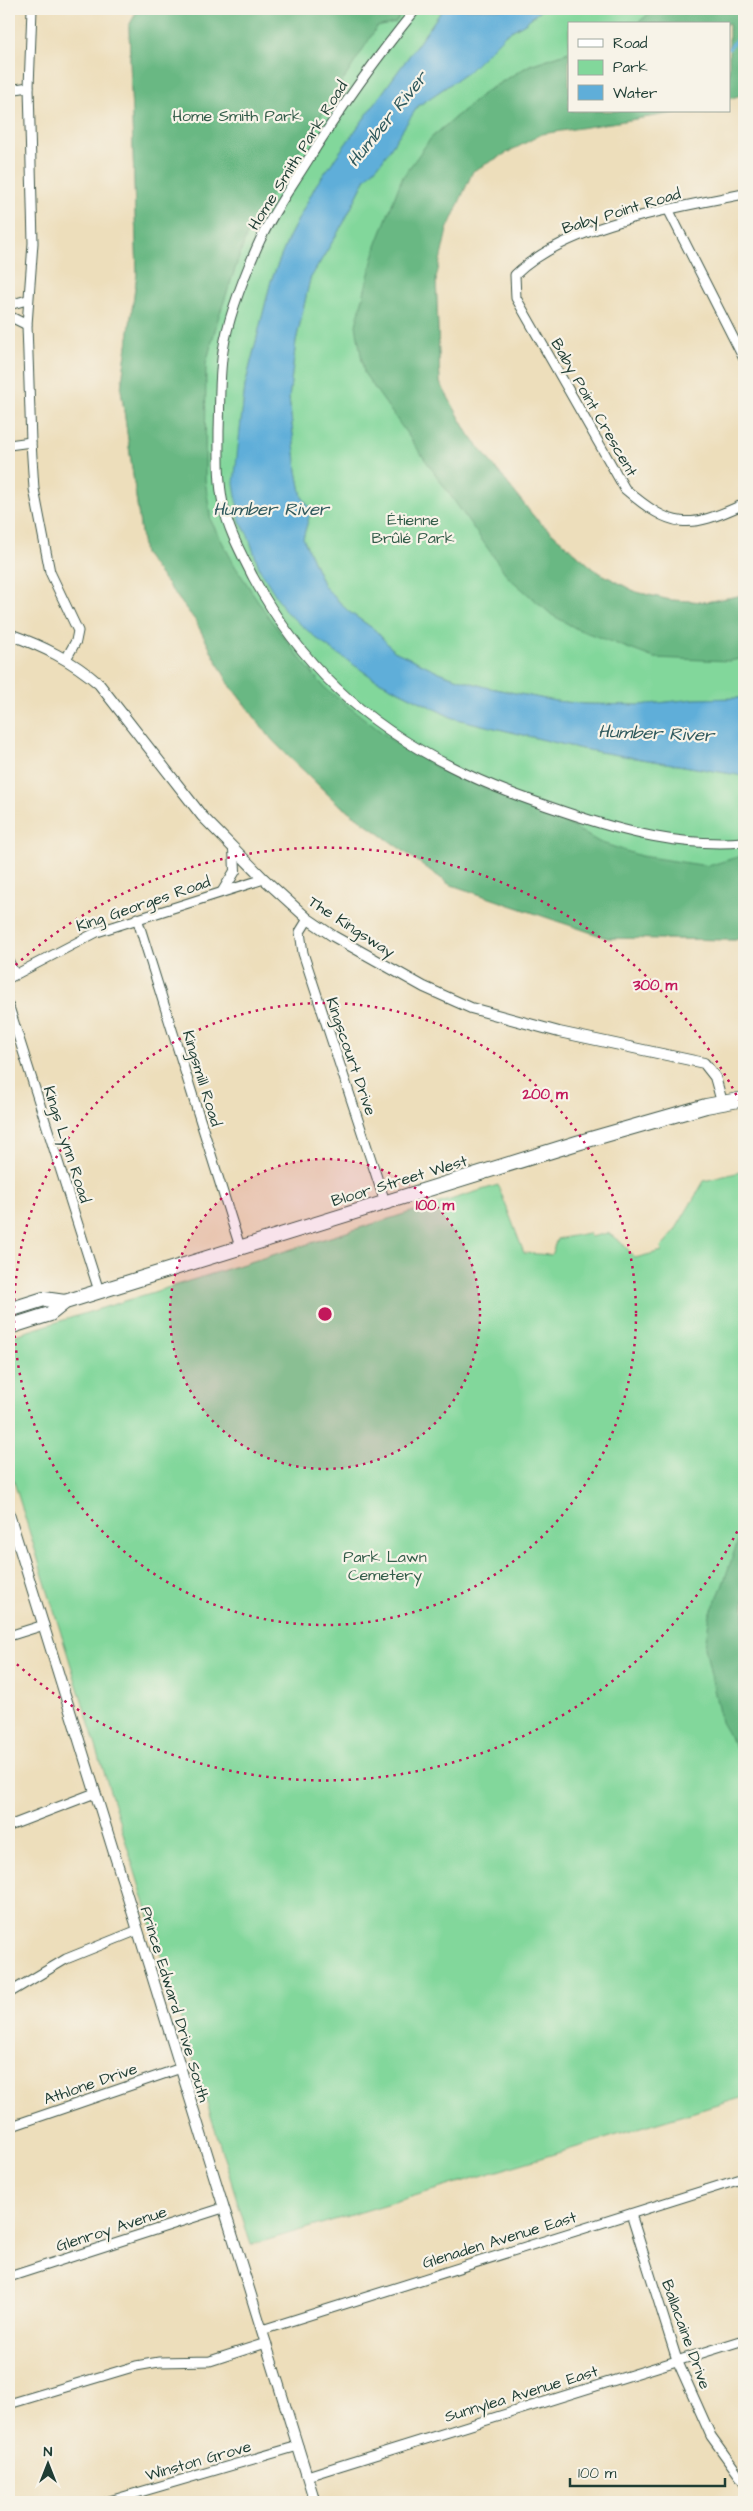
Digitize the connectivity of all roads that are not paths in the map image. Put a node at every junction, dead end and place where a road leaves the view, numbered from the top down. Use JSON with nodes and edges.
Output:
{"nodes":[{"id":1,"x":32,"y":9,"type":"edge"},
{"id":2,"x":416,"y":9,"type":"edge"},
{"id":3,"x":29,"y":88,"type":"junction"},
{"id":4,"x":9,"y":90,"type":"edge"},
{"id":5,"x":744,"y":194,"type":"edge"},
{"id":6,"x":668,"y":209,"type":"junction"},
{"id":7,"x":516,"y":275,"type":"joint"},
{"id":8,"x":27,"y":300,"type":"junction"},
{"id":9,"x":9,"y":305,"type":"edge"},
{"id":10,"x":9,"y":316,"type":"edge"},
{"id":11,"x":27,"y":325,"type":"junction"},
{"id":12,"x":744,"y":358,"type":"edge"},
{"id":13,"x":31,"y":442,"type":"junction"},
{"id":14,"x":9,"y":445,"type":"edge"},
{"id":15,"x":744,"y":504,"type":"edge"},
{"id":16,"x":9,"y":634,"type":"edge"},
{"id":17,"x":66,"y":660,"type":"junction"},
{"id":18,"x":744,"y":842,"type":"edge"},
{"id":19,"x":234,"y":848,"type":"junction"},
{"id":20,"x":264,"y":879,"type":"junction"},
{"id":21,"x":223,"y":891,"type":"junction"},
{"id":22,"x":137,"y":918,"type":"junction"},
{"id":23,"x":308,"y":919,"type":"junction"},
{"id":24,"x":9,"y":962,"type":"edge"},
{"id":25,"x":12,"y":976,"type":"edge"},
{"id":26,"x":9,"y":1007,"type":"edge"},
{"id":27,"x":744,"y":1099,"type":"edge"},
{"id":28,"x":722,"y":1102,"type":"junction"},
{"id":29,"x":385,"y":1202,"type":"junction"},
{"id":30,"x":240,"y":1246,"type":"junction"},
{"id":31,"x":99,"y":1291,"type":"junction"},
{"id":32,"x":65,"y":1302,"type":"junction"},
{"id":33,"x":9,"y":1310,"type":"edge"},
{"id":34,"x":9,"y":1328,"type":"edge"},
{"id":35,"x":9,"y":1514,"type":"edge"},
{"id":36,"x":44,"y":1625,"type":"junction"},
{"id":37,"x":9,"y":1636,"type":"edge"},
{"id":38,"x":95,"y":1793,"type":"junction"},
{"id":39,"x":9,"y":1826,"type":"edge"},
{"id":40,"x":138,"y":1930,"type":"junction"},
{"id":41,"x":9,"y":1993,"type":"edge"},
{"id":42,"x":180,"y":2068,"type":"junction"},
{"id":43,"x":9,"y":2127,"type":"edge"},
{"id":44,"x":744,"y":2178,"type":"edge"},
{"id":45,"x":223,"y":2208,"type":"junction"},
{"id":46,"x":631,"y":2214,"type":"junction"},
{"id":47,"x":9,"y":2277,"type":"edge"},
{"id":48,"x":262,"y":2330,"type":"junction"},
{"id":49,"x":744,"y":2340,"type":"edge"},
{"id":50,"x":266,"y":2343,"type":"junction"},
{"id":51,"x":677,"y":2360,"type":"junction"},
{"id":52,"x":9,"y":2404,"type":"edge"},
{"id":53,"x":298,"y":2446,"type":"junction"},
{"id":54,"x":307,"y":2476,"type":"junction"},
{"id":55,"x":744,"y":2482,"type":"edge"},
{"id":56,"x":106,"y":2502,"type":"edge"},
{"id":57,"x":315,"y":2502,"type":"edge"}],
"edges":[{"from":1,"to":3,"type":"street"},
{"from":2,"to":18,"type":"street","name":"Home Smith Park Road"},
{"from":3,"to":4,"type":"street"},
{"from":3,"to":8,"type":"street"},
{"from":5,"to":6,"type":"street","name":"Baby Point Road"},
{"from":6,"to":7,"type":"street","name":"Baby Point Road"},
{"from":6,"to":12,"type":"street"},
{"from":7,"to":15,"type":"street","name":"Baby Point Crescent"},
{"from":8,"to":9,"type":"street"},
{"from":8,"to":11,"type":"street"},
{"from":10,"to":11,"type":"street"},
{"from":11,"to":13,"type":"street"},
{"from":13,"to":14,"type":"street"},
{"from":13,"to":17,"type":"street"},
{"from":16,"to":17,"type":"street","name":"The Kingsway"},
{"from":17,"to":19,"type":"street","name":"The Kingsway"},
{"from":19,"to":20,"type":"street","name":"The Kingsway"},
{"from":19,"to":21,"type":"street"},
{"from":20,"to":21,"type":"street","name":"King Georges Road"},
{"from":20,"to":23,"type":"street","name":"The Kingsway"},
{"from":21,"to":22,"type":"street","name":"King Georges Road"},
{"from":22,"to":25,"type":"street","name":"King Georges Road"},
{"from":22,"to":30,"type":"street","name":"Kingsmill Road"},
{"from":23,"to":28,"type":"street","name":"The Kingsway"},
{"from":23,"to":29,"type":"street","name":"Kingscourt Drive"},
{"from":24,"to":25,"type":"street"},
{"from":26,"to":31,"type":"street","name":"Kings Lynn Road"},
{"from":27,"to":28,"type":"main road","name":"Bloor Street West"},
{"from":28,"to":29,"type":"main road","name":"Bloor Street West"},
{"from":29,"to":30,"type":"main road","name":"Bloor Street West"},
{"from":30,"to":31,"type":"main road","name":"Bloor Street West"},
{"from":31,"to":32,"type":"main road","name":"Bloor Street West"},
{"from":32,"to":33,"type":"main road","name":"Bloor Street West"},
{"from":32,"to":34,"type":"main road","name":"Bloor Street West"},
{"from":35,"to":36,"type":"street","name":"Prince Edward Drive South"},
{"from":36,"to":37,"type":"street"},
{"from":36,"to":38,"type":"street","name":"Prince Edward Drive South"},
{"from":38,"to":39,"type":"street"},
{"from":38,"to":40,"type":"street","name":"Prince Edward Drive South"},
{"from":40,"to":41,"type":"street"},
{"from":40,"to":42,"type":"street","name":"Prince Edward Drive South"},
{"from":42,"to":43,"type":"street","name":"Athlone Drive"},
{"from":42,"to":45,"type":"street","name":"Prince Edward Drive South"},
{"from":44,"to":46,"type":"street","name":"Glenaden Avenue East"},
{"from":45,"to":47,"type":"street","name":"Glenroy Avenue"},
{"from":45,"to":48,"type":"street","name":"Prince Edward Drive South"},
{"from":46,"to":48,"type":"street","name":"Glenaden Avenue East"},
{"from":46,"to":51,"type":"street","name":"Ballacaine Drive"},
{"from":48,"to":50,"type":"street","name":"Prince Edward Drive South"},
{"from":49,"to":51,"type":"street","name":"Sunnylea Avenue East"},
{"from":50,"to":52,"type":"street"},
{"from":50,"to":53,"type":"street","name":"Prince Edward Drive South"},
{"from":51,"to":54,"type":"street","name":"Sunnylea Avenue East"},
{"from":51,"to":55,"type":"street","name":"Ballacaine Drive"},
{"from":53,"to":54,"type":"street","name":"Prince Edward Drive South"},
{"from":53,"to":56,"type":"street","name":"Winston Grove"},
{"from":54,"to":57,"type":"street","name":"Prince Edward Drive South"}]}
